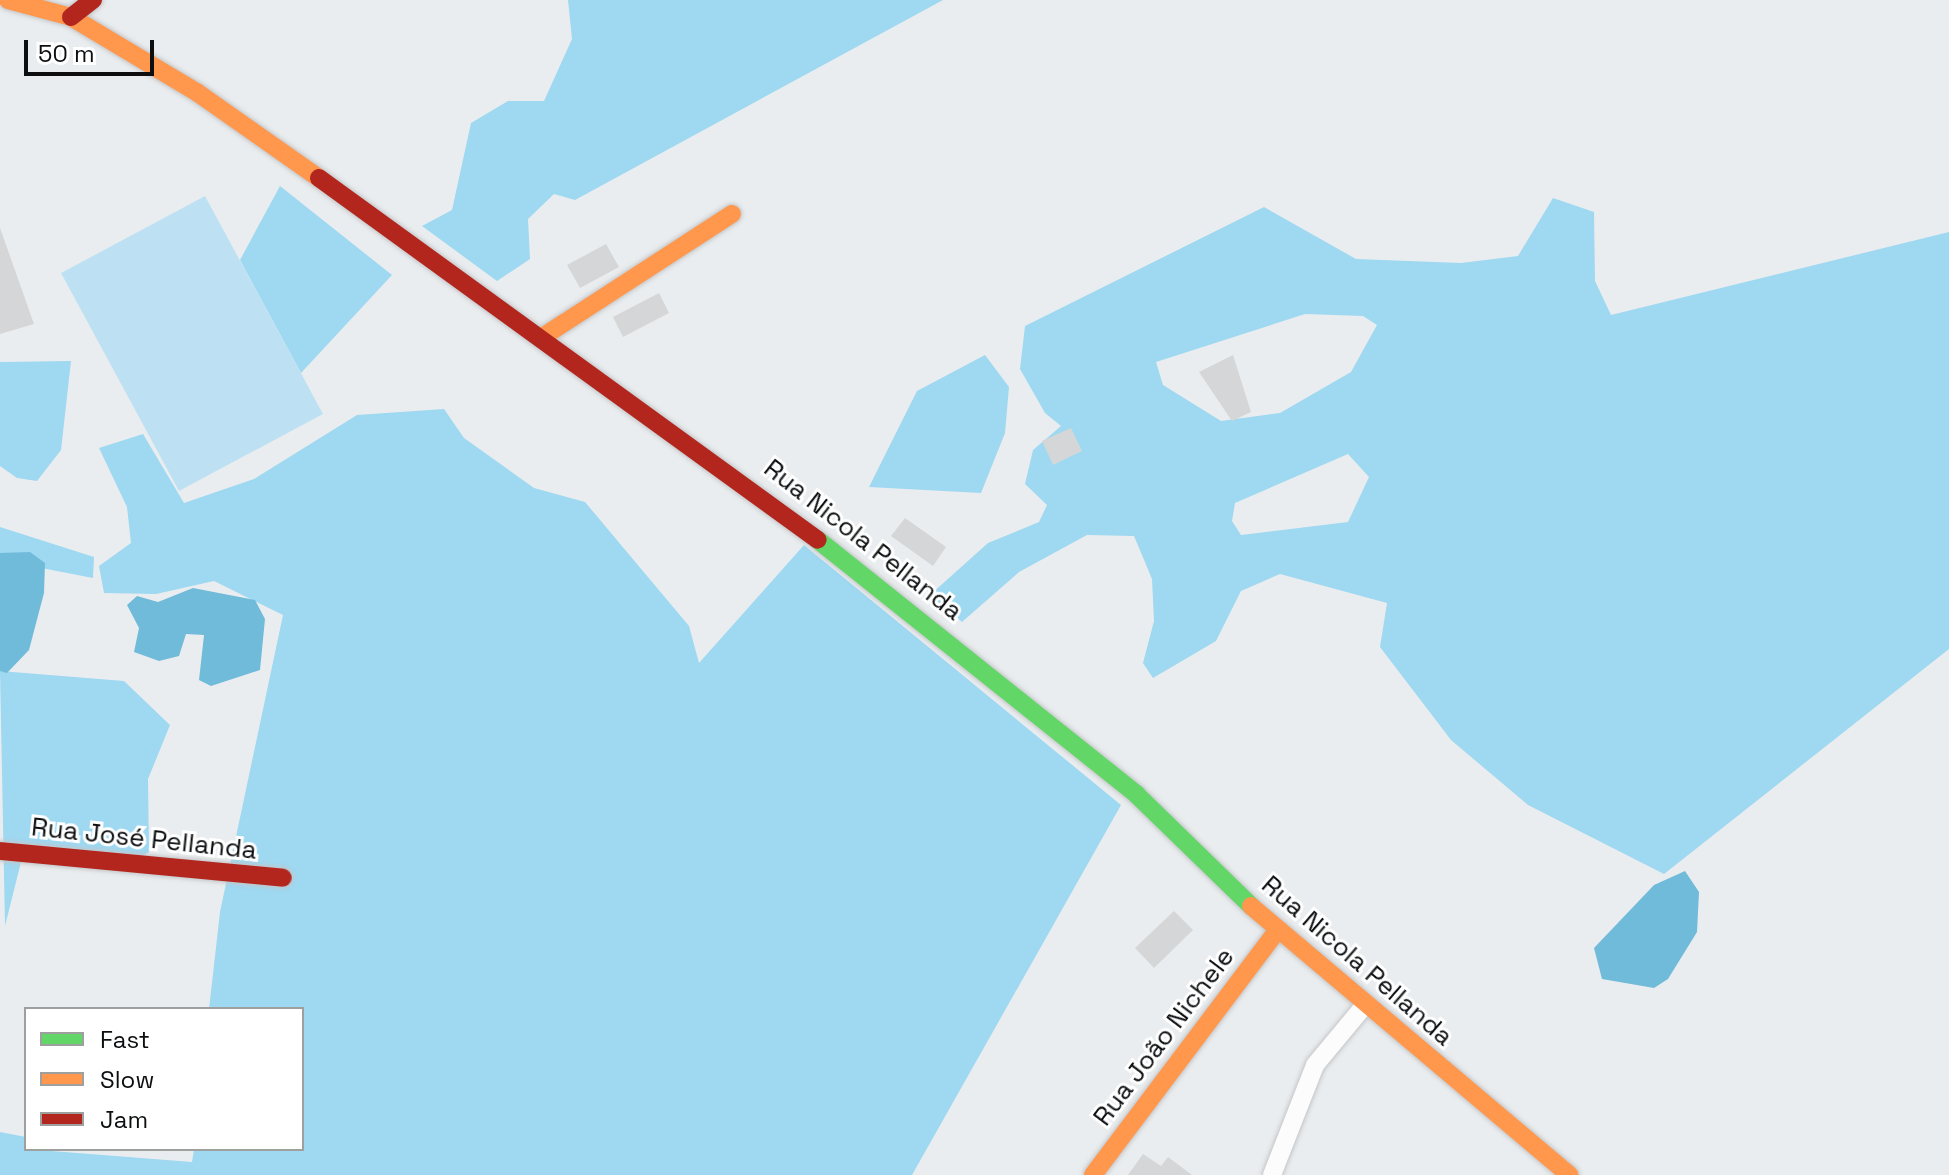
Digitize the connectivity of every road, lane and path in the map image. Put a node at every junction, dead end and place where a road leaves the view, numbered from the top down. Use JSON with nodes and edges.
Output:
{"nodes":[{"id":1,"x":8,"y":0,"type":"edge"},
{"id":2,"x":93,"y":0,"type":"edge"},
{"id":3,"x":71,"y":17,"type":"junction"},
{"id":4,"x":732,"y":214,"type":"dead end"},
{"id":5,"x":544,"y":336,"type":"junction"},
{"id":6,"x":0,"y":851,"type":"edge"},
{"id":7,"x":283,"y":878,"type":"dead end"},
{"id":8,"x":1277,"y":931,"type":"junction"},
{"id":9,"x":1365,"y":1005,"type":"junction"},
{"id":10,"x":1093,"y":1175,"type":"edge"},
{"id":11,"x":1272,"y":1175,"type":"edge"},
{"id":12,"x":1569,"y":1175,"type":"edge"}],
"edges":[{"from":1,"to":3,"type":"main road","name":"Rua Nicola Pellanda"},
{"from":2,"to":3,"type":"main road"},
{"from":3,"to":5,"type":"main road","name":"Rua Nicola Pellanda"},
{"from":4,"to":5,"type":"main road"},
{"from":5,"to":8,"type":"main road","name":"Rua Nicola Pellanda"},
{"from":6,"to":7,"type":"main road","name":"Rua José Pellanda"},
{"from":8,"to":9,"type":"main road","name":"Rua Nicola Pellanda"},
{"from":8,"to":10,"type":"main road","name":"Rua João Nichele"},
{"from":9,"to":11,"type":"street"},
{"from":9,"to":12,"type":"main road","name":"Rua Nicola Pellanda"}]}
